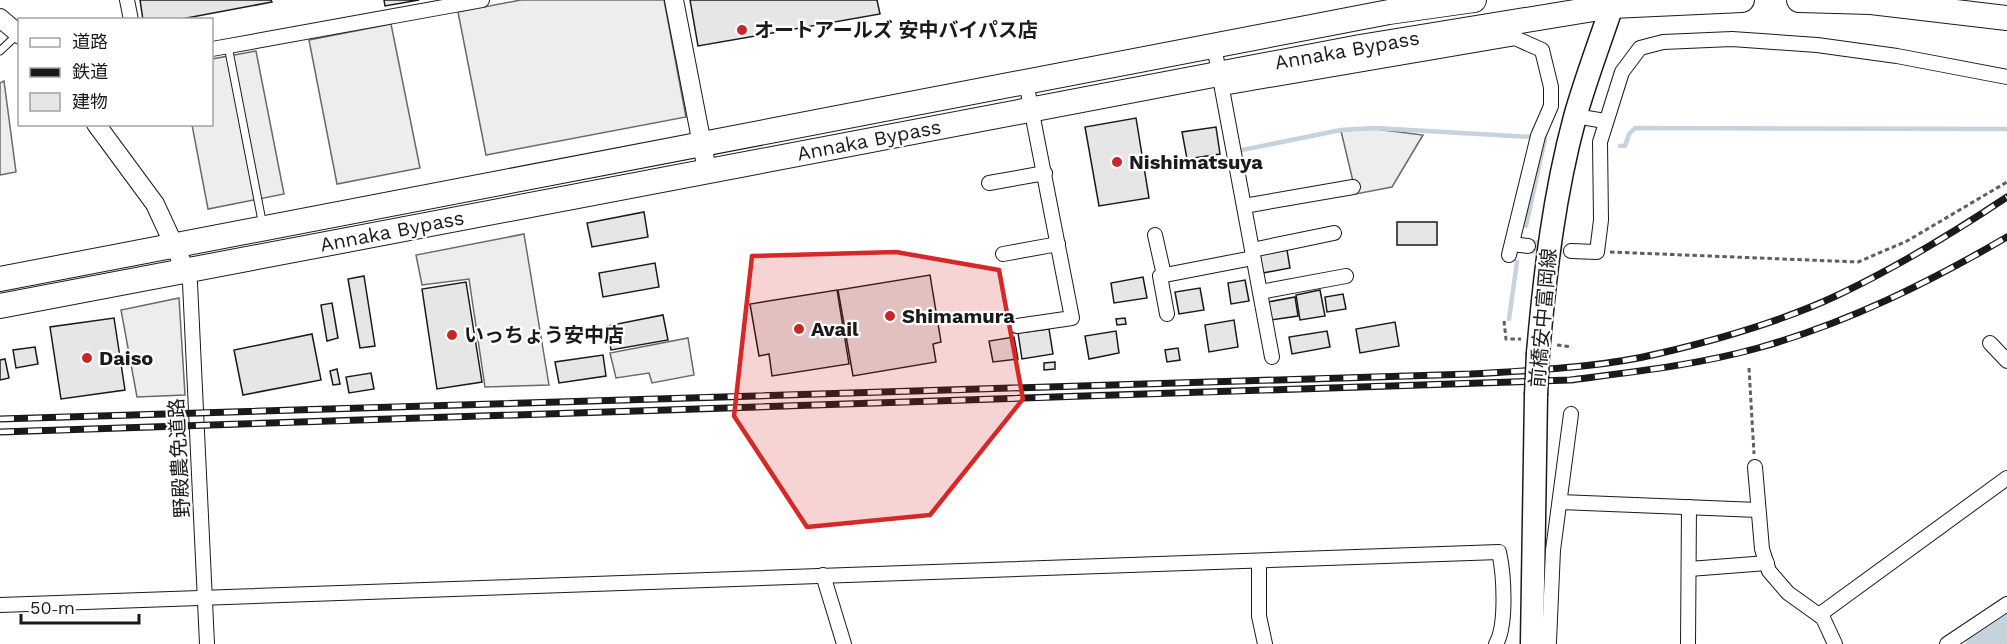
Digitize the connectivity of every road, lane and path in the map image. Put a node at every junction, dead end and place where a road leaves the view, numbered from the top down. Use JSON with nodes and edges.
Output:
{"nodes":[{"id":1,"x":127,"y":0,"type":"edge"},
{"id":2,"x":482,"y":0,"type":"edge"},
{"id":3,"x":674,"y":0,"type":"edge"},
{"id":4,"x":1474,"y":0,"type":"edge"},
{"id":5,"x":1742,"y":0,"type":"edge"},
{"id":6,"x":1799,"y":0,"type":"edge"},
{"id":7,"x":1613,"y":3,"type":"edge"},
{"id":8,"x":131,"y":18,"type":"edge"},
{"id":9,"x":2007,"y":18,"type":"edge"},
{"id":10,"x":13,"y":29,"type":"edge"},
{"id":11,"x":1494,"y":33,"type":"junction"},
{"id":12,"x":228,"y":46,"type":"junction"},
{"id":13,"x":1214,"y":46,"type":"junction"},
{"id":14,"x":213,"y":49,"type":"edge"},
{"id":15,"x":0,"y":51,"type":"edge"},
{"id":16,"x":2007,"y":77,"type":"edge"},
{"id":17,"x":1221,"y":81,"type":"junction"},
{"id":18,"x":1026,"y":82,"type":"junction"},
{"id":19,"x":1031,"y":109,"type":"junction"},
{"id":20,"x":1575,"y":116,"type":"junction"},
{"id":21,"x":1605,"y":121,"type":"junction"},
{"id":22,"x":97,"y":126,"type":"edge"},
{"id":23,"x":702,"y":144,"type":"junction"},
{"id":24,"x":707,"y":170,"type":"junction"},
{"id":25,"x":1045,"y":173,"type":"junction"},
{"id":26,"x":2007,"y":182,"type":"edge"},
{"id":27,"x":989,"y":183,"type":"dead end"},
{"id":28,"x":1353,"y":187,"type":"dead end"},
{"id":29,"x":1244,"y":206,"type":"junction"},
{"id":30,"x":264,"y":228,"type":"junction"},
{"id":31,"x":1334,"y":233,"type":"dead end"},
{"id":32,"x":1155,"y":236,"type":"dead end"},
{"id":33,"x":1058,"y":244,"type":"junction"},
{"id":34,"x":174,"y":245,"type":"junction"},
{"id":35,"x":1528,"y":246,"type":"tunnel mouth"},
{"id":36,"x":1570,"y":251,"type":"tunnel mouth"},
{"id":37,"x":1597,"y":252,"type":"junction"},
{"id":38,"x":1003,"y":254,"type":"dead end"},
{"id":39,"x":1253,"y":254,"type":"junction"},
{"id":40,"x":186,"y":271,"type":"junction"},
{"id":41,"x":1164,"y":275,"type":"junction"},
{"id":42,"x":1346,"y":276,"type":"dead end"},
{"id":43,"x":0,"y":279,"type":"edge"},
{"id":44,"x":1260,"y":292,"type":"junction"},
{"id":45,"x":0,"y":306,"type":"edge"},
{"id":46,"x":1167,"y":314,"type":"dead end"},
{"id":47,"x":1504,"y":321,"type":"dead end"},
{"id":48,"x":1017,"y":326,"type":"dead end"},
{"id":49,"x":1990,"y":343,"type":"dead end"},
{"id":50,"x":1532,"y":346,"type":"junction"},
{"id":51,"x":1272,"y":357,"type":"dead end"},
{"id":52,"x":2007,"y":361,"type":"edge"},
{"id":53,"x":1749,"y":368,"type":"dead end"},
{"id":54,"x":1571,"y":414,"type":"dead end"},
{"id":55,"x":1755,"y":467,"type":"joint"},
{"id":56,"x":2007,"y":478,"type":"edge"},
{"id":57,"x":1560,"y":502,"type":"junction"},
{"id":58,"x":1689,"y":507,"type":"junction"},
{"id":59,"x":1758,"y":510,"type":"junction"},
{"id":60,"x":1259,"y":561,"type":"junction"},
{"id":61,"x":1767,"y":563,"type":"junction"},
{"id":62,"x":1689,"y":569,"type":"junction"},
{"id":63,"x":823,"y":574,"type":"junction"},
{"id":64,"x":205,"y":596,"type":"junction"},
{"id":65,"x":2007,"y":604,"type":"edge"},
{"id":66,"x":0,"y":605,"type":"edge"},
{"id":67,"x":1819,"y":615,"type":"junction"},
{"id":68,"x":207,"y":644,"type":"edge"},
{"id":69,"x":844,"y":644,"type":"edge"},
{"id":70,"x":1265,"y":644,"type":"edge"},
{"id":71,"x":1496,"y":644,"type":"edge"},
{"id":72,"x":1532,"y":644,"type":"edge"},
{"id":73,"x":1688,"y":644,"type":"edge"},
{"id":74,"x":1835,"y":644,"type":"edge"},
{"id":75,"x":1947,"y":644,"type":"edge"}],
"edges":[{"from":1,"to":8,"type":"street"},
{"from":2,"to":12,"type":"street"},
{"from":3,"to":23,"type":"street"},
{"from":4,"to":13,"type":"highway","name":"Annaka Bypass"},
{"from":5,"to":7,"type":"highway","name":"Annaka Bypass"},
{"from":6,"to":9,"type":"highway"},
{"from":7,"to":11,"type":"highway","name":"Annaka Bypass"},
{"from":7,"to":20,"type":"main road","name":"前橋安中富岡線"},
{"from":10,"to":15,"type":"lane"},
{"from":11,"to":17,"type":"highway","name":"Annaka Bypass"},
{"from":11,"to":35,"type":"street"},
{"from":12,"to":14,"type":"street"},
{"from":12,"to":30,"type":"lane"},
{"from":13,"to":17,"type":"street"},
{"from":13,"to":18,"type":"highway","name":"Annaka Bypass"},
{"from":16,"to":21,"type":"street"},
{"from":17,"to":19,"type":"highway","name":"Annaka Bypass"},
{"from":17,"to":29,"type":"street"},
{"from":18,"to":19,"type":"street"},
{"from":18,"to":23,"type":"highway","name":"Annaka Bypass"},
{"from":19,"to":24,"type":"highway","name":"Annaka Bypass"},
{"from":19,"to":25,"type":"street"},
{"from":20,"to":21,"type":"street"},
{"from":20,"to":50,"type":"main road","name":"前橋安中富岡線"},
{"from":21,"to":37,"type":"street"},
{"from":22,"to":34,"type":"street"},
{"from":23,"to":24,"type":"street"},
{"from":23,"to":30,"type":"highway","name":"Annaka Bypass"},
{"from":24,"to":40,"type":"highway","name":"Annaka Bypass"},
{"from":25,"to":27,"type":"street"},
{"from":25,"to":33,"type":"street"},
{"from":26,"to":37,"type":"path"},
{"from":28,"to":29,"type":"street"},
{"from":29,"to":39,"type":"street"},
{"from":30,"to":34,"type":"highway","name":"Annaka Bypass"},
{"from":31,"to":39,"type":"street"},
{"from":32,"to":41,"type":"street"},
{"from":33,"to":38,"type":"street"},
{"from":33,"to":48,"type":"street"},
{"from":34,"to":40,"type":"street"},
{"from":34,"to":43,"type":"highway","name":"Annaka Bypass"},
{"from":36,"to":37,"type":"street"},
{"from":39,"to":41,"type":"street"},
{"from":39,"to":44,"type":"street"},
{"from":40,"to":45,"type":"highway","name":"Annaka Bypass"},
{"from":40,"to":64,"type":"street","name":"野殿農免道路"},
{"from":41,"to":46,"type":"street"},
{"from":42,"to":44,"type":"street"},
{"from":44,"to":51,"type":"street"},
{"from":47,"to":50,"type":"path"},
{"from":49,"to":52,"type":"street"},
{"from":50,"to":72,"type":"main road","name":"前橋安中富岡線","bridge":true},
{"from":53,"to":55,"type":"path"},
{"from":54,"to":57,"type":"street"},
{"from":55,"to":59,"type":"street"},
{"from":56,"to":67,"type":"street"},
{"from":57,"to":58,"type":"street"},
{"from":57,"to":72,"type":"street"},
{"from":58,"to":59,"type":"street"},
{"from":58,"to":62,"type":"street"},
{"from":59,"to":61,"type":"street"},
{"from":60,"to":63,"type":"street"},
{"from":60,"to":70,"type":"street"},
{"from":60,"to":71,"type":"street"},
{"from":61,"to":62,"type":"street"},
{"from":61,"to":67,"type":"street"},
{"from":62,"to":73,"type":"street"},
{"from":63,"to":64,"type":"street"},
{"from":63,"to":69,"type":"street"},
{"from":64,"to":66,"type":"street"},
{"from":64,"to":68,"type":"street","name":"野殿農免道路"},
{"from":65,"to":75,"type":"street"},
{"from":67,"to":74,"type":"street"}]}
